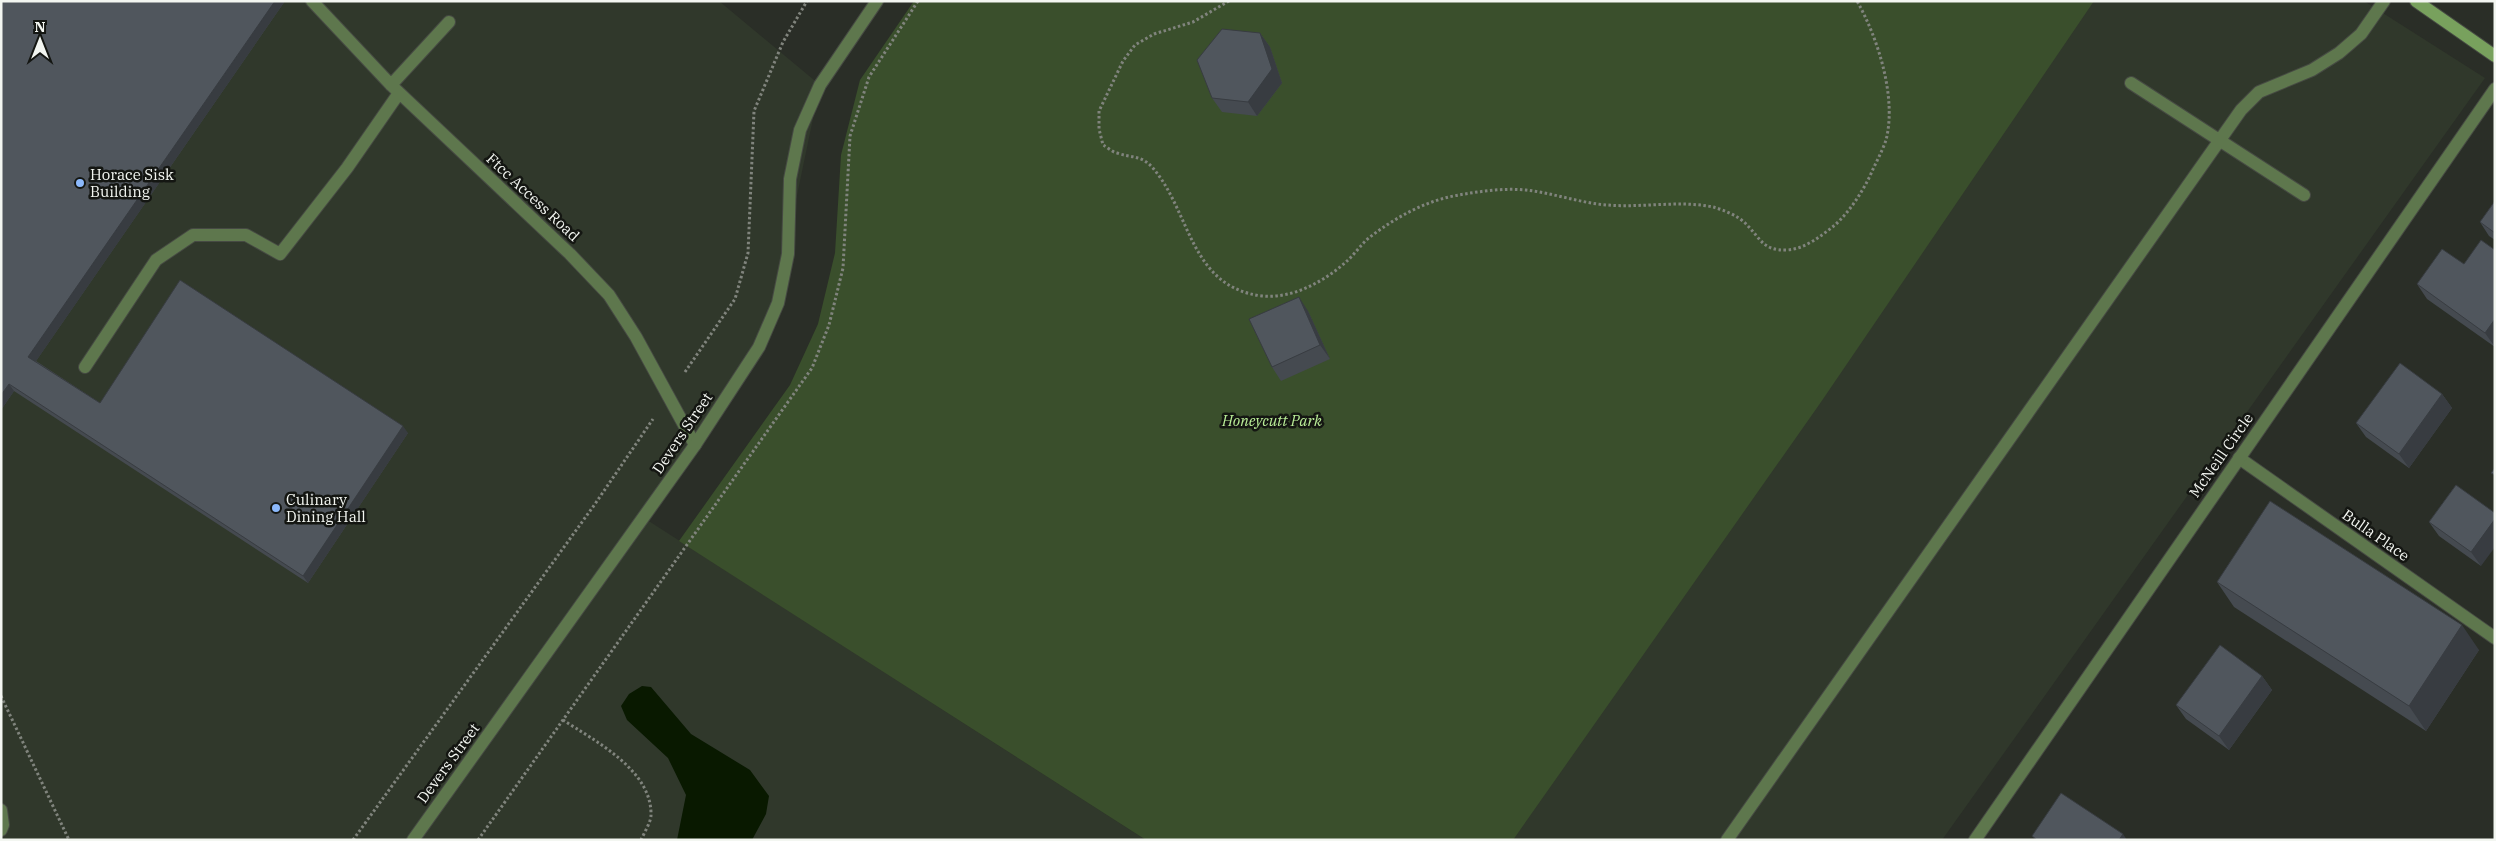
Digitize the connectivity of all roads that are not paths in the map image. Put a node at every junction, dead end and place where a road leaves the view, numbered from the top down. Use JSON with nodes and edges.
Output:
{"nodes":[{"id":1,"x":312,"y":1,"type":"edge"},
{"id":2,"x":877,"y":1,"type":"edge"},
{"id":3,"x":2384,"y":1,"type":"edge"},
{"id":4,"x":2416,"y":1,"type":"edge"},
{"id":5,"x":449,"y":22,"type":"dead end"},
{"id":6,"x":2495,"y":56,"type":"edge"},
{"id":7,"x":2131,"y":83,"type":"dead end"},
{"id":8,"x":395,"y":89,"type":"junction"},
{"id":9,"x":2495,"y":89,"type":"edge"},
{"id":10,"x":2219,"y":139,"type":"junction"},
{"id":11,"x":2304,"y":195,"type":"dead end"},
{"id":12,"x":85,"y":366,"type":"dead end"},
{"id":13,"x":695,"y":445,"type":"junction"},
{"id":14,"x":2239,"y":458,"type":"junction"},
{"id":15,"x":2495,"y":638,"type":"edge"},
{"id":16,"x":1,"y":810,"type":"edge"},
{"id":17,"x":1,"y":830,"type":"edge"},
{"id":18,"x":413,"y":840,"type":"edge"},
{"id":19,"x":1727,"y":840,"type":"edge"},
{"id":20,"x":1974,"y":840,"type":"edge"}],
"edges":[{"from":1,"to":8,"type":"street","name":"Ftcc Access Road"},
{"from":2,"to":13,"type":"street","name":"Devers Street"},
{"from":3,"to":10,"type":"street"},
{"from":4,"to":6,"type":"main road"},
{"from":5,"to":8,"type":"street"},
{"from":7,"to":10,"type":"street"},
{"from":8,"to":12,"type":"street"},
{"from":8,"to":13,"type":"street","name":"Ftcc Access Road"},
{"from":9,"to":14,"type":"street","name":"McNeill Circle"},
{"from":10,"to":11,"type":"street"},
{"from":10,"to":19,"type":"street"},
{"from":13,"to":18,"type":"street","name":"Devers Street"},
{"from":14,"to":15,"type":"street","name":"Bulla Place"},
{"from":14,"to":20,"type":"street","name":"McNeill Circle"},
{"from":16,"to":17,"type":"street"}]}
